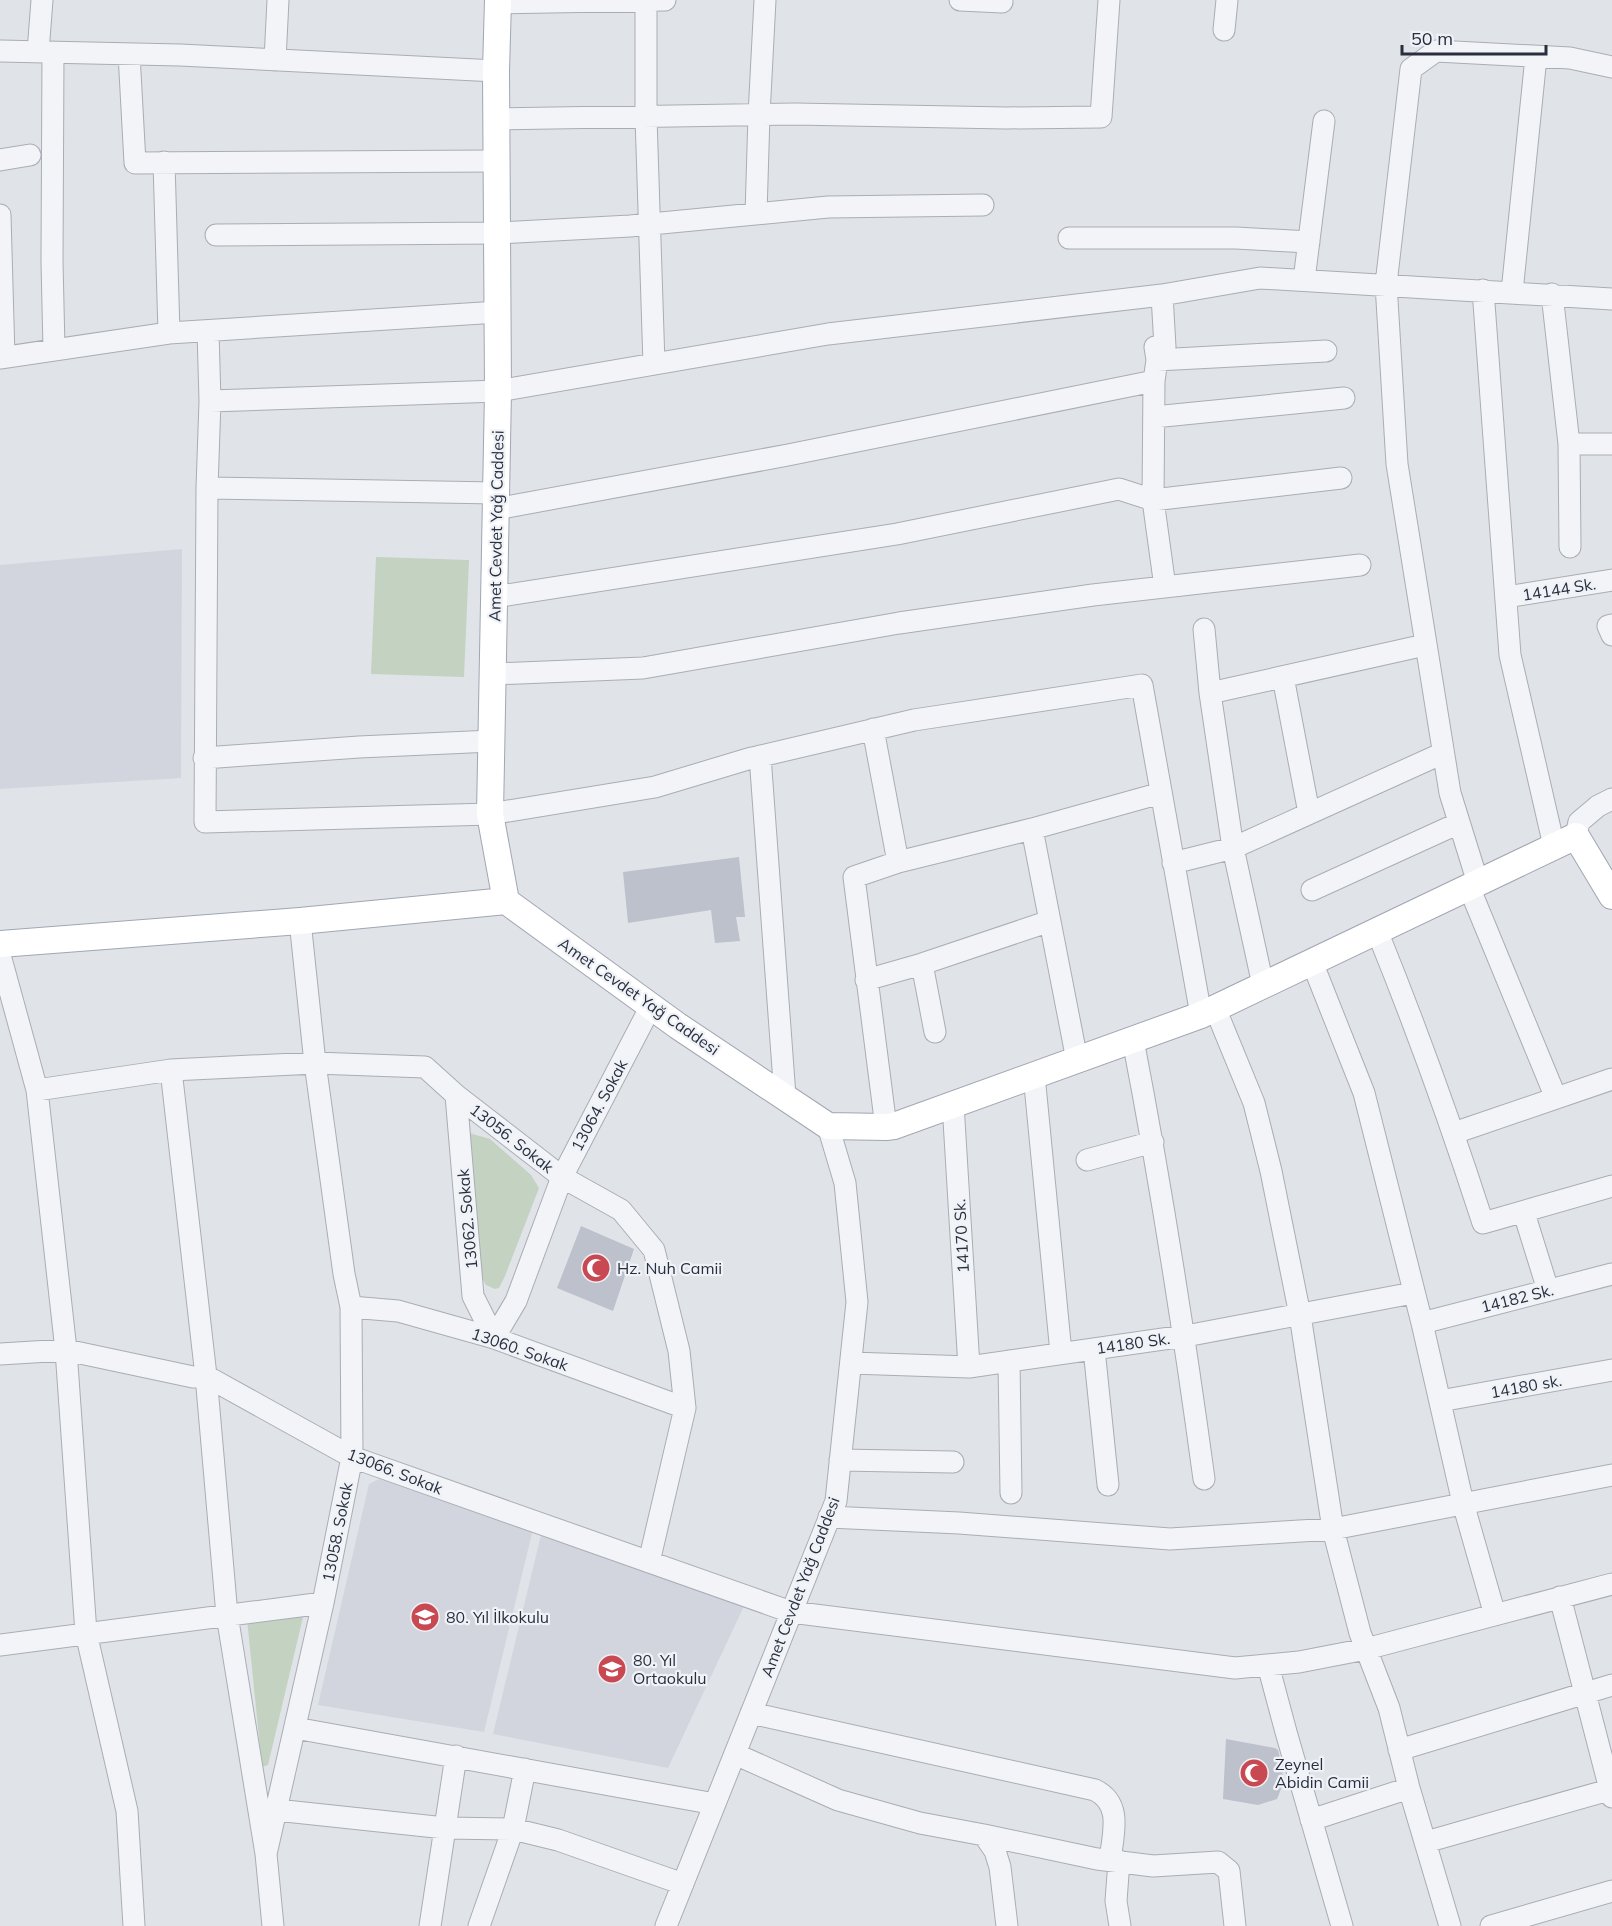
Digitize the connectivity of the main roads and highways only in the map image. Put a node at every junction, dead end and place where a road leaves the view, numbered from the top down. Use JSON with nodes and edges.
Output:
{"nodes":[{"id":1,"x":498,"y":2,"type":"edge"},
{"id":2,"x":1612,"y":896,"type":"edge"},
{"id":3,"x":506,"y":902,"type":"junction"},
{"id":4,"x":0,"y":944,"type":"edge"}],
"edges":[{"from":1,"to":3,"type":"main road","name":"Amet Cevdet Yağ Caddesi"},
{"from":2,"to":3,"type":"main road","name":"Amet Cevdet Yağ Caddesi"},
{"from":3,"to":4,"type":"main road"}]}
